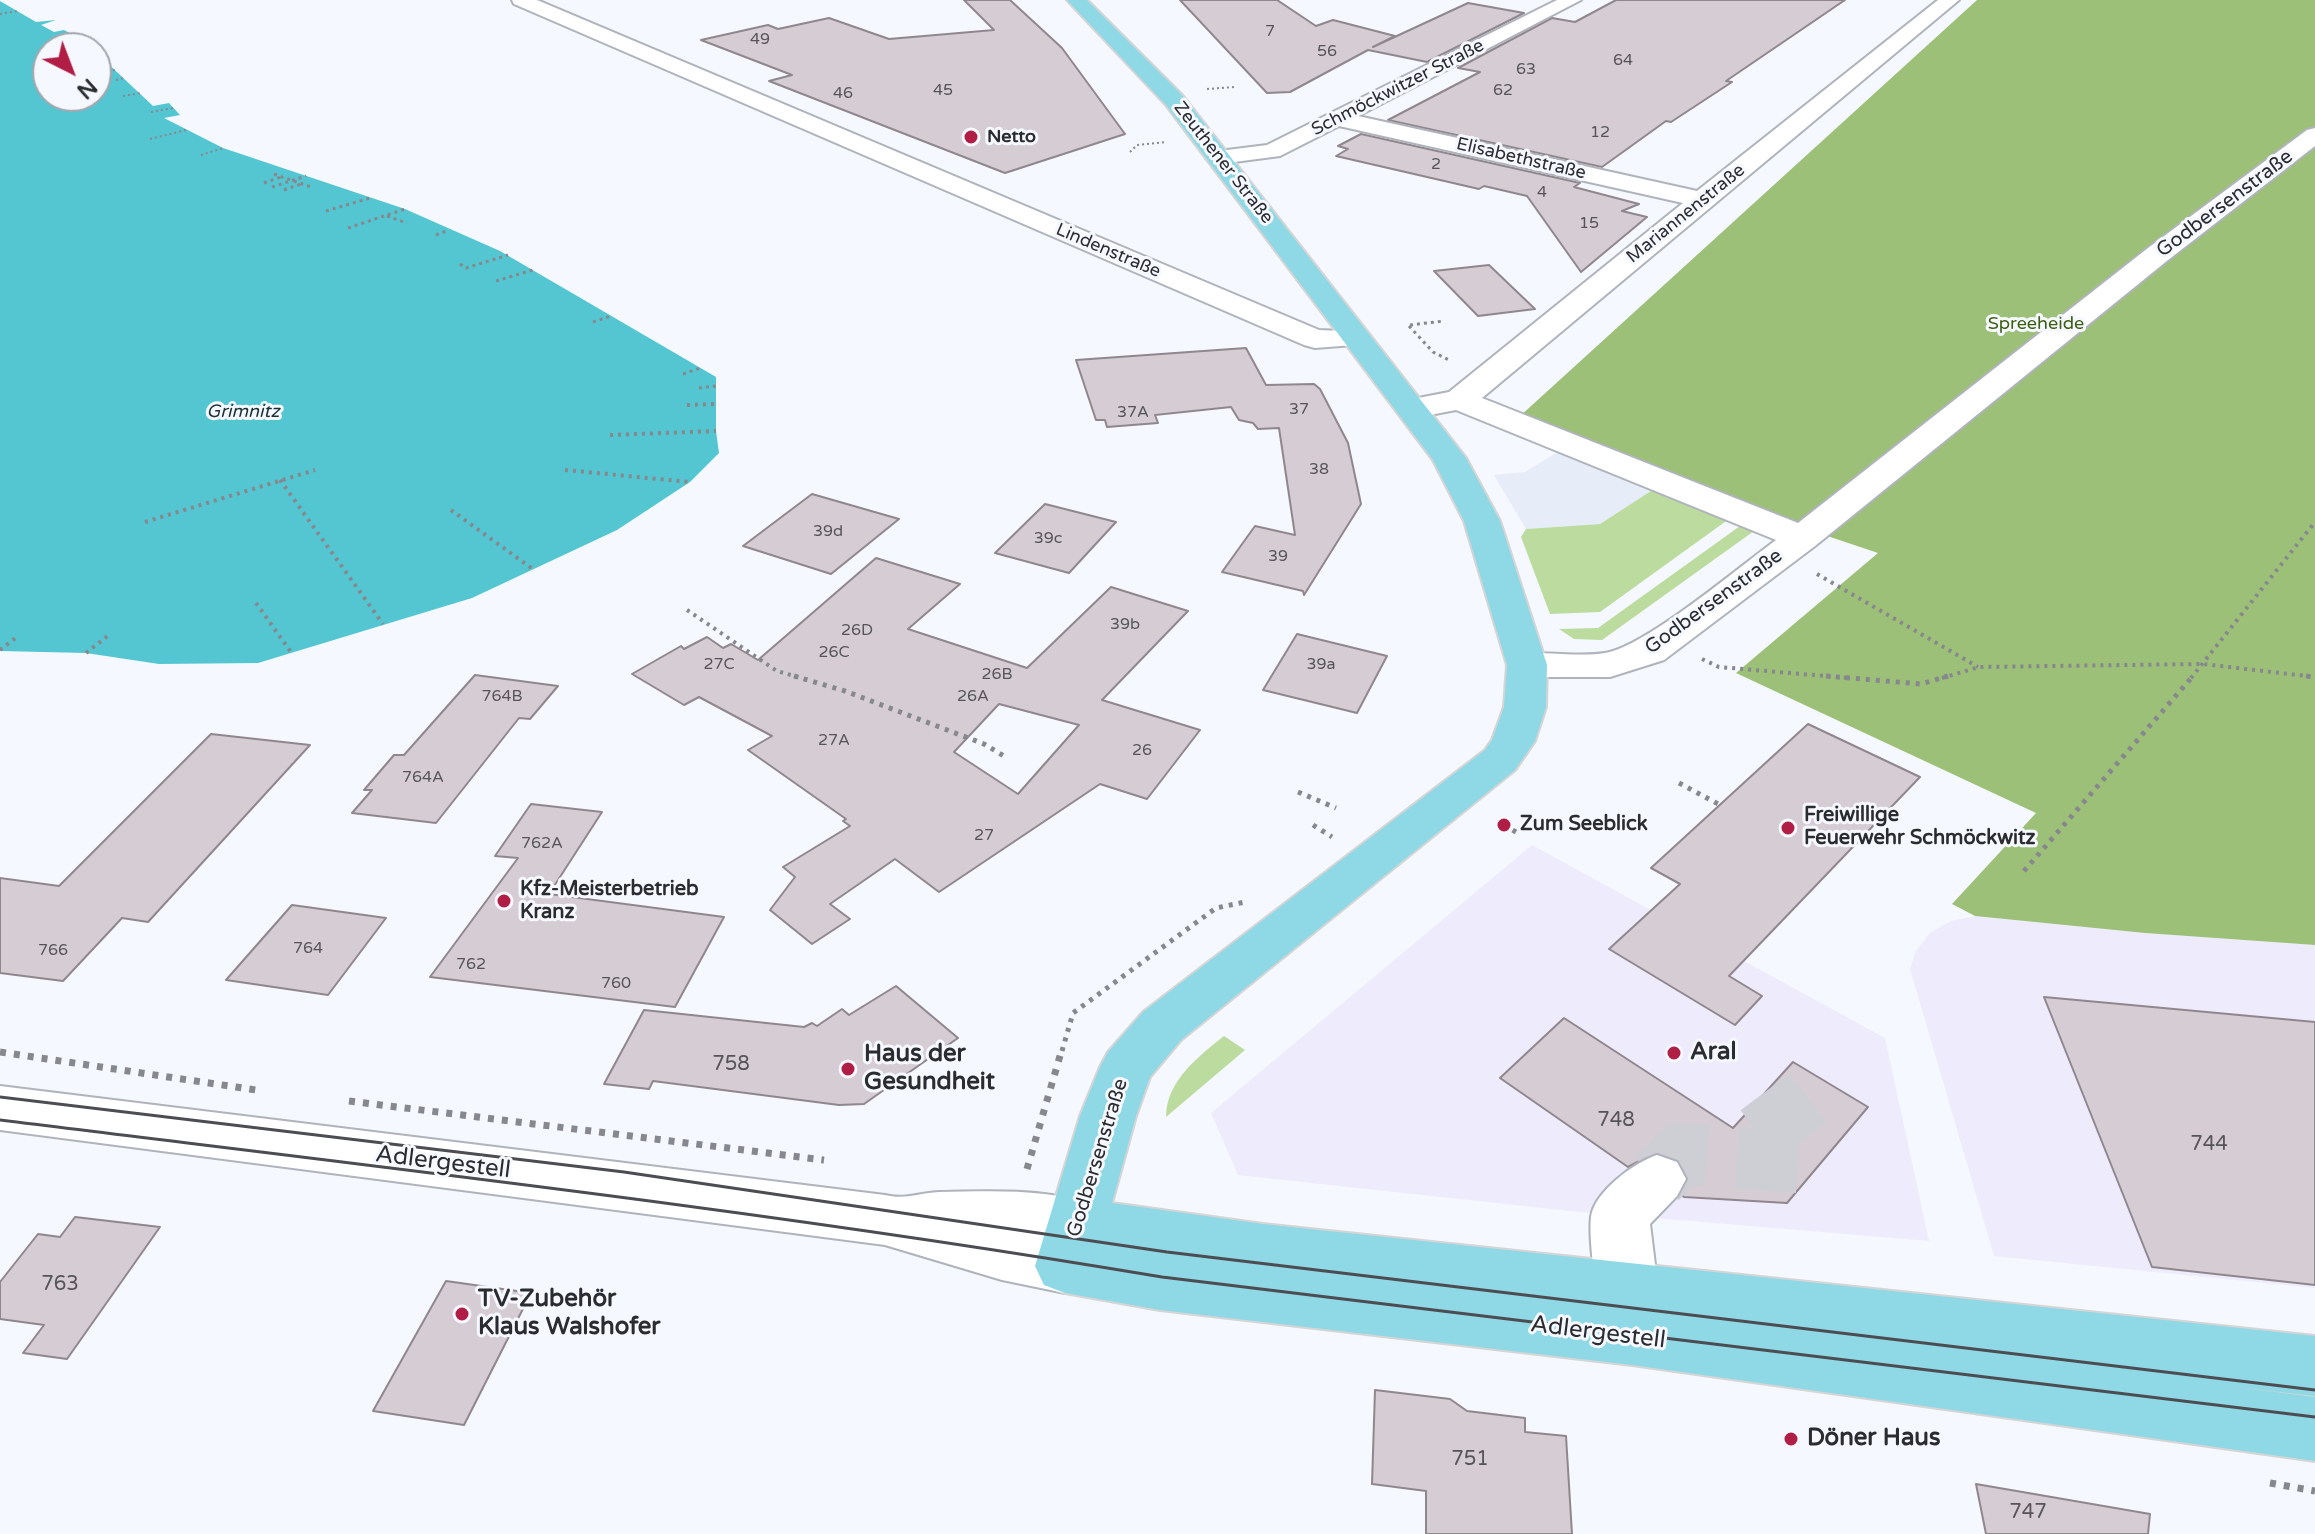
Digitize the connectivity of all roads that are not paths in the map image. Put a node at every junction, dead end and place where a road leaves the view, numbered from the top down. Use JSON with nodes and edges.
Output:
{"nodes":[{"id":1,"x":521,"y":0,"type":"edge"},
{"id":2,"x":1076,"y":0,"type":"edge"},
{"id":3,"x":1572,"y":0,"type":"edge"},
{"id":4,"x":1950,"y":0,"type":"edge"},
{"id":5,"x":1339,"y":119,"type":"junction"},
{"id":6,"x":2315,"y":135,"type":"edge"},
{"id":7,"x":914,"y":142,"type":"dead end"},
{"id":8,"x":943,"y":154,"type":"dead end"},
{"id":9,"x":1219,"y":157,"type":"junction"},
{"id":10,"x":1702,"y":200,"type":"junction"},
{"id":11,"x":1356,"y":338,"type":"junction"},
{"id":12,"x":1459,"y":400,"type":"junction"},
{"id":13,"x":1414,"y":408,"type":"junction"},
{"id":14,"x":1792,"y":546,"type":"junction"},
{"id":15,"x":1527,"y":665,"type":"junction"},
{"id":16,"x":0,"y":1108,"type":"edge"},
{"id":17,"x":1657,"y":1179,"type":"tunnel mouth"},
{"id":18,"x":1071,"y":1245,"type":"junction"},
{"id":19,"x":1629,"y":1313,"type":"junction"},
{"id":20,"x":2315,"y":1366,"type":"edge"},
{"id":21,"x":2315,"y":1429,"type":"edge"}],
"edges":[{"from":1,"to":11,"type":"street","name":"Lindenstraße"},
{"from":2,"to":9,"type":"main road","name":"Zeuthener Straße"},
{"from":3,"to":5,"type":"street","name":"Schmöckwitzer Straße"},
{"from":4,"to":10,"type":"street","name":"Mariannenstraße"},
{"from":5,"to":9,"type":"street","name":"Schmöckwitzer Straße"},
{"from":5,"to":10,"type":"street","name":"Elisabethstraße"},
{"from":6,"to":14,"type":"street","name":"Godbersenstraße"},
{"from":7,"to":8,"type":"street"},
{"from":9,"to":11,"type":"main road","name":"Zeuthener Straße"},
{"from":10,"to":12,"type":"street","name":"Mariannenstraße"},
{"from":11,"to":13,"type":"main road"},
{"from":12,"to":13,"type":"street","name":"Mariannenstraße"},
{"from":12,"to":14,"type":"street"},
{"from":13,"to":15,"type":"main road"},
{"from":14,"to":15,"type":"street","name":"Godbersenstraße"},
{"from":15,"to":18,"type":"main road","name":"Godbersenstraße"},
{"from":16,"to":18,"type":"street","name":"Adlergestell"},
{"from":17,"to":19,"type":"street"},
{"from":18,"to":19,"type":"main road","name":"Adlergestell"},
{"from":19,"to":20,"type":"main road","name":"Adlergestell"},
{"from":19,"to":21,"type":"main road","name":"Adlergestell"}]}
